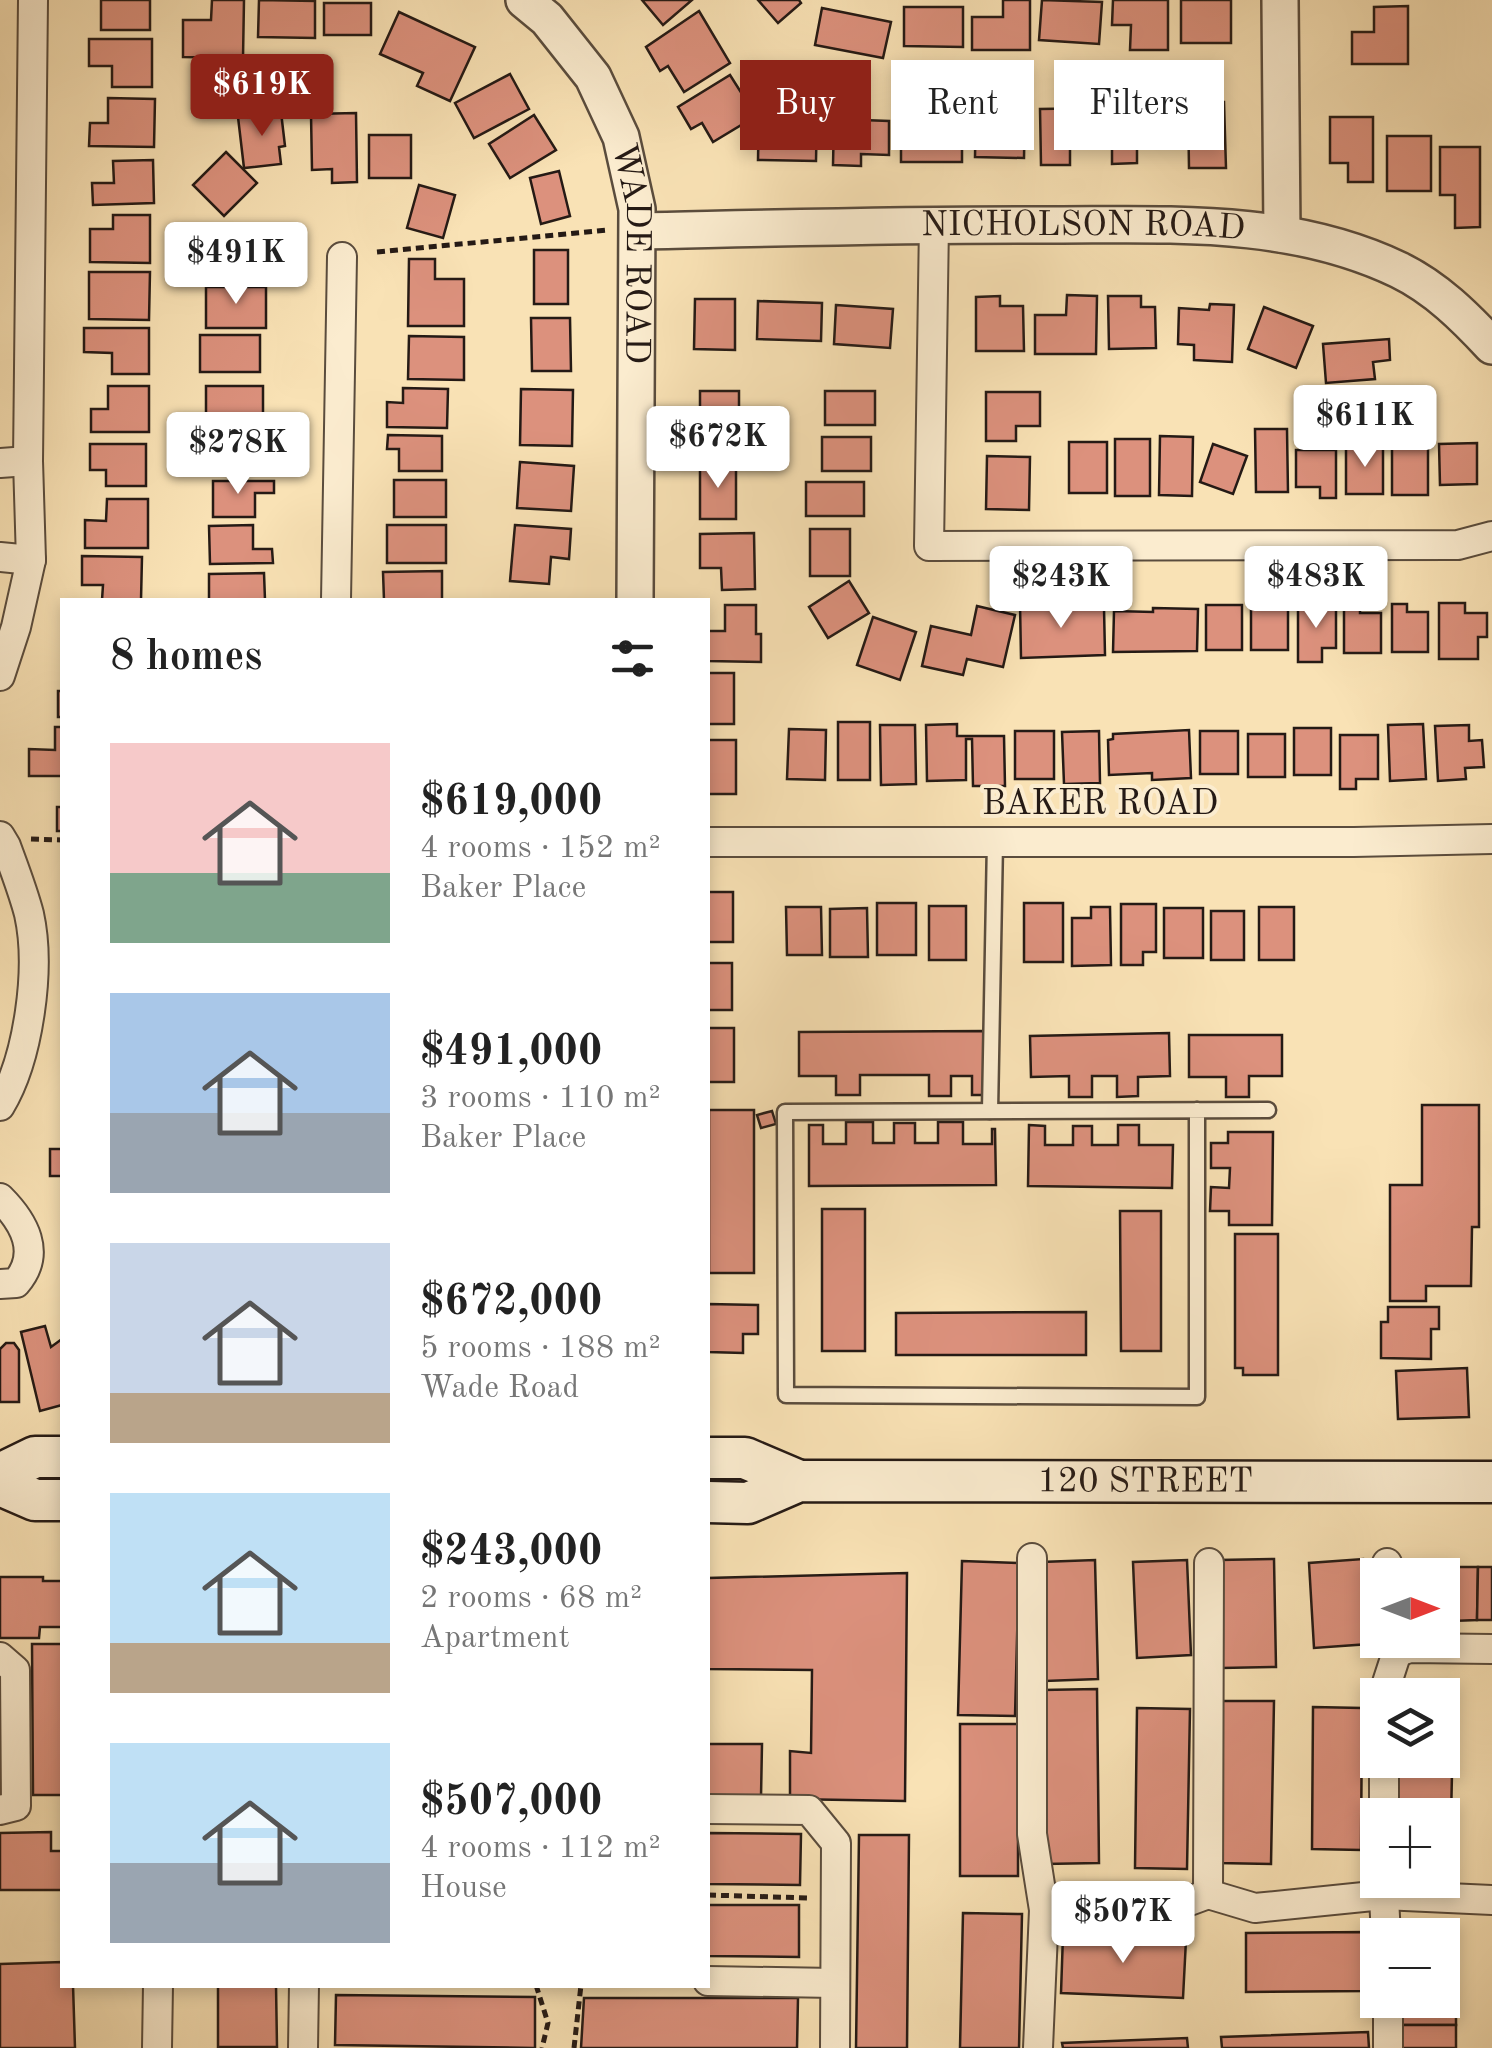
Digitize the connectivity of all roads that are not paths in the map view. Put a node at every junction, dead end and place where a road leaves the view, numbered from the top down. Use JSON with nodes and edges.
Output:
{"nodes":[{"id":1,"x":33,"y":0,"type":"edge"},
{"id":2,"x":524,"y":0,"type":"edge"},
{"id":3,"x":1280,"y":0,"type":"edge"},
{"id":4,"x":934,"y":224,"type":"junction"},
{"id":5,"x":623,"y":230,"type":"junction"},
{"id":6,"x":1282,"y":234,"type":"junction"},
{"id":7,"x":342,"y":258,"type":"dead end"},
{"id":8,"x":1492,"y":346,"type":"edge"},
{"id":9,"x":14,"y":462,"type":"edge"},
{"id":10,"x":1492,"y":536,"type":"edge"},
{"id":11,"x":0,"y":556,"type":"edge"},
{"id":12,"x":31,"y":560,"type":"junction"},
{"id":13,"x":336,"y":598,"type":"edge"},
{"id":14,"x":635,"y":598,"type":"edge"},
{"id":15,"x":0,"y":676,"type":"edge"},
{"id":16,"x":12,"y":838,"type":"edge"},
{"id":17,"x":1492,"y":839,"type":"edge"},
{"id":18,"x":710,"y":842,"type":"edge"},
{"id":19,"x":996,"y":842,"type":"junction"},
{"id":20,"x":0,"y":1106,"type":"edge"},
{"id":21,"x":1197,"y":1110,"type":"junction"},
{"id":22,"x":1268,"y":1110,"type":"dead end"},
{"id":23,"x":990,"y":1111,"type":"junction"},
{"id":24,"x":0,"y":1198,"type":"edge"},
{"id":25,"x":0,"y":1284,"type":"edge"},
{"id":26,"x":60,"y":1457,"type":"edge"},
{"id":27,"x":710,"y":1458,"type":"edge"},
{"id":28,"x":0,"y":1474,"type":"edge"},
{"id":29,"x":799,"y":1482,"type":"junction"},
{"id":30,"x":1492,"y":1482,"type":"edge"},
{"id":31,"x":0,"y":1485,"type":"edge"},
{"id":32,"x":60,"y":1500,"type":"edge"},
{"id":33,"x":710,"y":1502,"type":"edge"},
{"id":34,"x":1032,"y":1558,"type":"dead end"},
{"id":35,"x":1209,"y":1563,"type":"dead end"},
{"id":36,"x":1460,"y":1649,"type":"edge"},
{"id":37,"x":1492,"y":1649,"type":"edge"},
{"id":38,"x":0,"y":1657,"type":"edge"},
{"id":39,"x":710,"y":1809,"type":"edge"},
{"id":40,"x":0,"y":1810,"type":"edge"},
{"id":41,"x":1360,"y":1891,"type":"edge"},
{"id":42,"x":1208,"y":1894,"type":"junction"},
{"id":43,"x":1460,"y":1896,"type":"edge"},
{"id":44,"x":1492,"y":1900,"type":"edge"},
{"id":45,"x":1044,"y":1910,"type":"junction"},
{"id":46,"x":710,"y":1982,"type":"edge"},
{"id":47,"x":835,"y":1984,"type":"junction"},
{"id":48,"x":158,"y":1988,"type":"edge"},
{"id":49,"x":304,"y":1988,"type":"edge"},
{"id":50,"x":1388,"y":2018,"type":"edge"},
{"id":51,"x":157,"y":2048,"type":"edge"},
{"id":52,"x":303,"y":2048,"type":"edge"},
{"id":53,"x":835,"y":2048,"type":"edge"},
{"id":54,"x":1038,"y":2048,"type":"edge"},
{"id":55,"x":1388,"y":2048,"type":"edge"}],
"edges":[{"from":1,"to":9,"type":"street"},
{"from":2,"to":5,"type":"street","name":"WADE ROAD"},
{"from":3,"to":6,"type":"street"},
{"from":4,"to":5,"type":"street","name":"NICHOLSON ROAD"},
{"from":4,"to":6,"type":"street","name":"NICHOLSON ROAD"},
{"from":4,"to":10,"type":"street"},
{"from":5,"to":14,"type":"street","name":"WADE ROAD"},
{"from":6,"to":8,"type":"street","name":"NICHOLSON ROAD"},
{"from":7,"to":13,"type":"street"},
{"from":9,"to":12,"type":"street"},
{"from":11,"to":12,"type":"street"},
{"from":12,"to":15,"type":"street"},
{"from":16,"to":20,"type":"street"},
{"from":17,"to":19,"type":"street","name":"BAKER ROAD"},
{"from":18,"to":19,"type":"street","name":"BAKER ROAD"},
{"from":19,"to":23,"type":"lane"},
{"from":21,"to":22,"type":"lane"},
{"from":21,"to":23,"type":"lane"},
{"from":21,"to":23,"type":"lane"},
{"from":24,"to":25,"type":"street"},
{"from":26,"to":28,"type":"main road"},
{"from":27,"to":29,"type":"main road","name":"120 STREET"},
{"from":29,"to":30,"type":"main road","name":"120 STREET"},
{"from":29,"to":33,"type":"main road","name":"120 STREET"},
{"from":31,"to":32,"type":"main road"},
{"from":34,"to":45,"type":"street"},
{"from":35,"to":42,"type":"street"},
{"from":36,"to":37,"type":"street"},
{"from":38,"to":40,"type":"street"},
{"from":39,"to":47,"type":"street"},
{"from":41,"to":42,"type":"street"},
{"from":42,"to":45,"type":"street"},
{"from":43,"to":44,"type":"street"},
{"from":45,"to":54,"type":"street"},
{"from":46,"to":47,"type":"street"},
{"from":47,"to":53,"type":"street"},
{"from":48,"to":51,"type":"street"},
{"from":49,"to":52,"type":"street"},
{"from":50,"to":55,"type":"street"}]}
